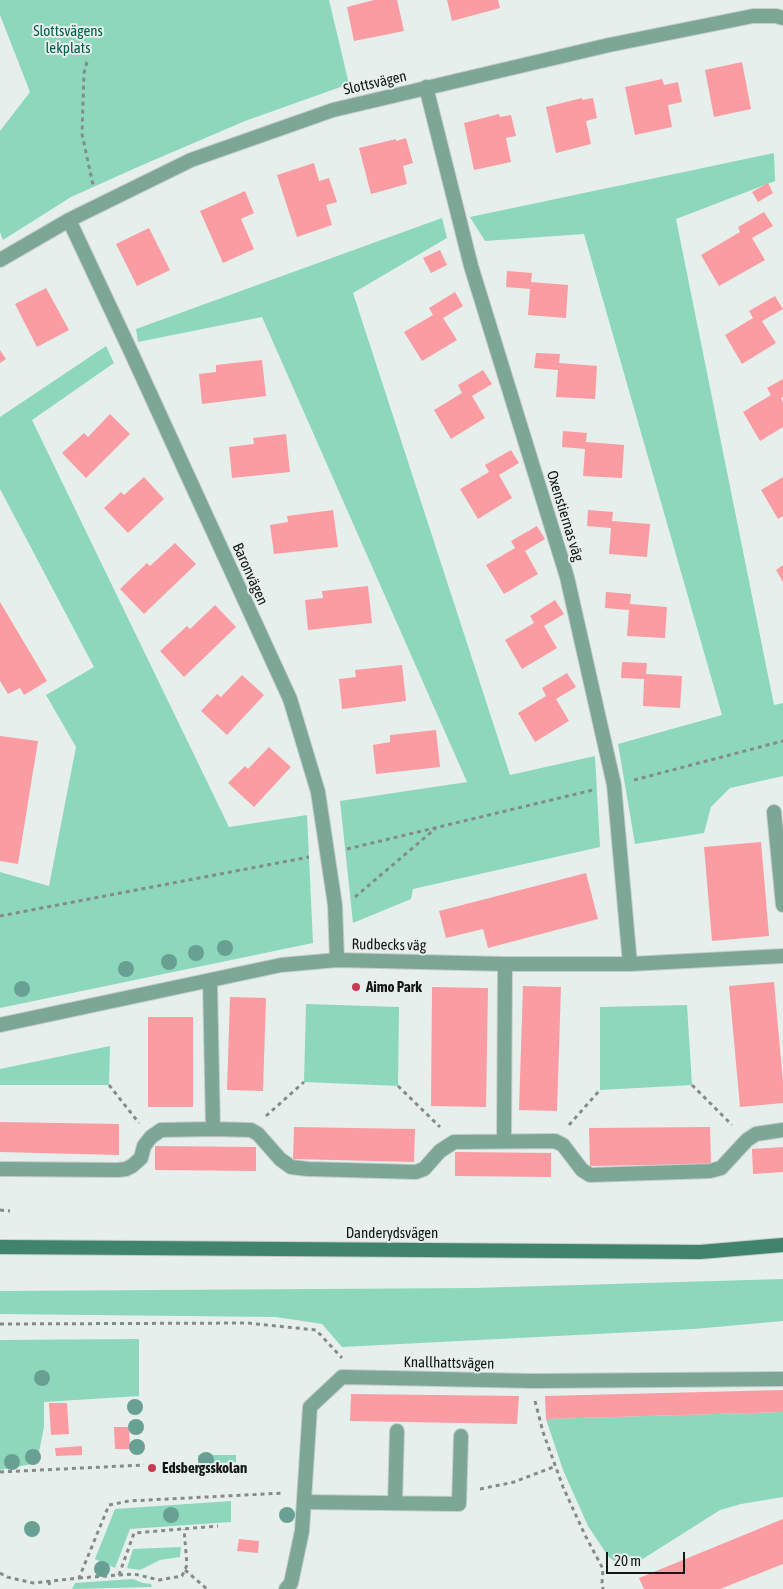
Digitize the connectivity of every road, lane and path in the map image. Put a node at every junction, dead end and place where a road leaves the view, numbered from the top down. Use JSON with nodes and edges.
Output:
{"nodes":[{"id":1,"x":783,"y":18,"type":"edge"},
{"id":2,"x":87,"y":62,"type":"dead end"},
{"id":3,"x":426,"y":87,"type":"junction"},
{"id":4,"x":103,"y":203,"type":"junction"},
{"id":5,"x":69,"y":220,"type":"junction"},
{"id":6,"x":0,"y":260,"type":"edge"},
{"id":7,"x":783,"y":741,"type":"edge"},
{"id":8,"x":614,"y":785,"type":"junction"},
{"id":9,"x":774,"y":812,"type":"dead end"},
{"id":10,"x":436,"y":828,"type":"junction"},
{"id":11,"x":327,"y":854,"type":"junction"},
{"id":12,"x":351,"y":901,"type":"dead end"},
{"id":13,"x":783,"y":904,"type":"edge"},
{"id":14,"x":0,"y":916,"type":"edge"},
{"id":15,"x":783,"y":956,"type":"edge"},
{"id":16,"x":337,"y":960,"type":"junction"},
{"id":17,"x":505,"y":964,"type":"junction"},
{"id":18,"x":630,"y":964,"type":"junction"},
{"id":19,"x":210,"y":981,"type":"junction"},
{"id":20,"x":0,"y":1025,"type":"edge"},
{"id":21,"x":304,"y":1082,"type":"dead end"},
{"id":22,"x":109,"y":1085,"type":"dead end"},
{"id":23,"x":692,"y":1085,"type":"dead end"},
{"id":24,"x":398,"y":1086,"type":"dead end"},
{"id":25,"x":600,"y":1090,"type":"dead end"},
{"id":26,"x":212,"y":1129,"type":"junction"},
{"id":27,"x":251,"y":1130,"type":"junction"},
{"id":28,"x":783,"y":1130,"type":"edge"},
{"id":29,"x":151,"y":1137,"type":"junction"},
{"id":30,"x":747,"y":1140,"type":"junction"},
{"id":31,"x":504,"y":1141,"type":"junction"},
{"id":32,"x":555,"y":1141,"type":"junction"},
{"id":33,"x":454,"y":1142,"type":"junction"},
{"id":34,"x":0,"y":1169,"type":"edge"},
{"id":35,"x":0,"y":1210,"type":"edge"},
{"id":36,"x":10,"y":1211,"type":"dead end"},
{"id":37,"x":783,"y":1245,"type":"edge"},
{"id":38,"x":0,"y":1247,"type":"edge"},
{"id":39,"x":0,"y":1324,"type":"edge"},
{"id":40,"x":361,"y":1378,"type":"junction"},
{"id":41,"x":783,"y":1379,"type":"edge"},
{"id":42,"x":533,"y":1381,"type":"junction"},
{"id":43,"x":397,"y":1431,"type":"dead end"},
{"id":44,"x":461,"y":1436,"type":"dead end"},
{"id":45,"x":144,"y":1465,"type":"dead end"},
{"id":46,"x":556,"y":1466,"type":"junction"},
{"id":47,"x":0,"y":1472,"type":"edge"},
{"id":48,"x":477,"y":1490,"type":"dead end"},
{"id":49,"x":304,"y":1497,"type":"junction"},
{"id":50,"x":395,"y":1503,"type":"junction"},
{"id":51,"x":218,"y":1526,"type":"dead end"},
{"id":52,"x":184,"y":1529,"type":"junction"},
{"id":53,"x":185,"y":1570,"type":"junction"},
{"id":54,"x":0,"y":1573,"type":"edge"},
{"id":55,"x":119,"y":1576,"type":"junction"},
{"id":56,"x":79,"y":1578,"type":"junction"},
{"id":57,"x":49,"y":1581,"type":"junction"},
{"id":58,"x":50,"y":1589,"type":"edge"},
{"id":59,"x":208,"y":1589,"type":"edge"},
{"id":60,"x":286,"y":1589,"type":"edge"},
{"id":61,"x":604,"y":1589,"type":"edge"}],
"edges":[{"from":1,"to":3,"type":"street","name":"Slottsvägen"},
{"from":2,"to":4,"type":"path"},
{"from":3,"to":4,"type":"street","name":"Slottsvägen"},
{"from":3,"to":8,"type":"street","name":"Oxenstiernas väg"},
{"from":4,"to":5,"type":"street","name":"Slottsvägen"},
{"from":5,"to":6,"type":"street","name":"Slottsvägen"},
{"from":5,"to":11,"type":"street","name":"Baronvägen"},
{"from":7,"to":8,"type":"path"},
{"from":8,"to":10,"type":"path"},
{"from":8,"to":18,"type":"street","name":"Oxenstiernas väg"},
{"from":9,"to":13,"type":"street"},
{"from":10,"to":11,"type":"path"},
{"from":10,"to":12,"type":"path"},
{"from":11,"to":14,"type":"path"},
{"from":11,"to":16,"type":"street","name":"Baronvägen"},
{"from":15,"to":18,"type":"street","name":"Rudbecks väg"},
{"from":16,"to":17,"type":"street","name":"Rudbecks väg"},
{"from":16,"to":19,"type":"street","name":"Rudbecks väg"},
{"from":17,"to":18,"type":"street","name":"Rudbecks väg"},
{"from":17,"to":31,"type":"street"},
{"from":19,"to":20,"type":"street","name":"Rudbecks väg"},
{"from":19,"to":26,"type":"street"},
{"from":21,"to":27,"type":"path"},
{"from":22,"to":29,"type":"path"},
{"from":23,"to":30,"type":"path"},
{"from":24,"to":33,"type":"path"},
{"from":25,"to":32,"type":"path"},
{"from":26,"to":27,"type":"street"},
{"from":26,"to":29,"type":"street"},
{"from":27,"to":33,"type":"street"},
{"from":28,"to":30,"type":"street"},
{"from":29,"to":34,"type":"street"},
{"from":30,"to":32,"type":"street"},
{"from":31,"to":32,"type":"street"},
{"from":31,"to":33,"type":"street"},
{"from":35,"to":36,"type":"path"},
{"from":37,"to":38,"type":"main road","name":"Danderydsvägen"},
{"from":39,"to":40,"type":"path"},
{"from":40,"to":42,"type":"street","name":"Knallhattsvägen"},
{"from":40,"to":49,"type":"street","name":"Knallhattsvägen"},
{"from":41,"to":42,"type":"street","name":"Knallhattsvägen"},
{"from":42,"to":46,"type":"path"},
{"from":43,"to":50,"type":"street"},
{"from":44,"to":50,"type":"street"},
{"from":45,"to":47,"type":"path"},
{"from":46,"to":48,"type":"path"},
{"from":46,"to":61,"type":"path"},
{"from":49,"to":50,"type":"street"},
{"from":49,"to":56,"type":"path"},
{"from":49,"to":60,"type":"street","name":"Knallhattsvägen"},
{"from":51,"to":52,"type":"path"},
{"from":52,"to":53,"type":"path"},
{"from":52,"to":55,"type":"path"},
{"from":53,"to":55,"type":"path"},
{"from":53,"to":59,"type":"path"},
{"from":54,"to":57,"type":"path"},
{"from":55,"to":56,"type":"path"},
{"from":56,"to":57,"type":"path"},
{"from":57,"to":58,"type":"path"}]}
